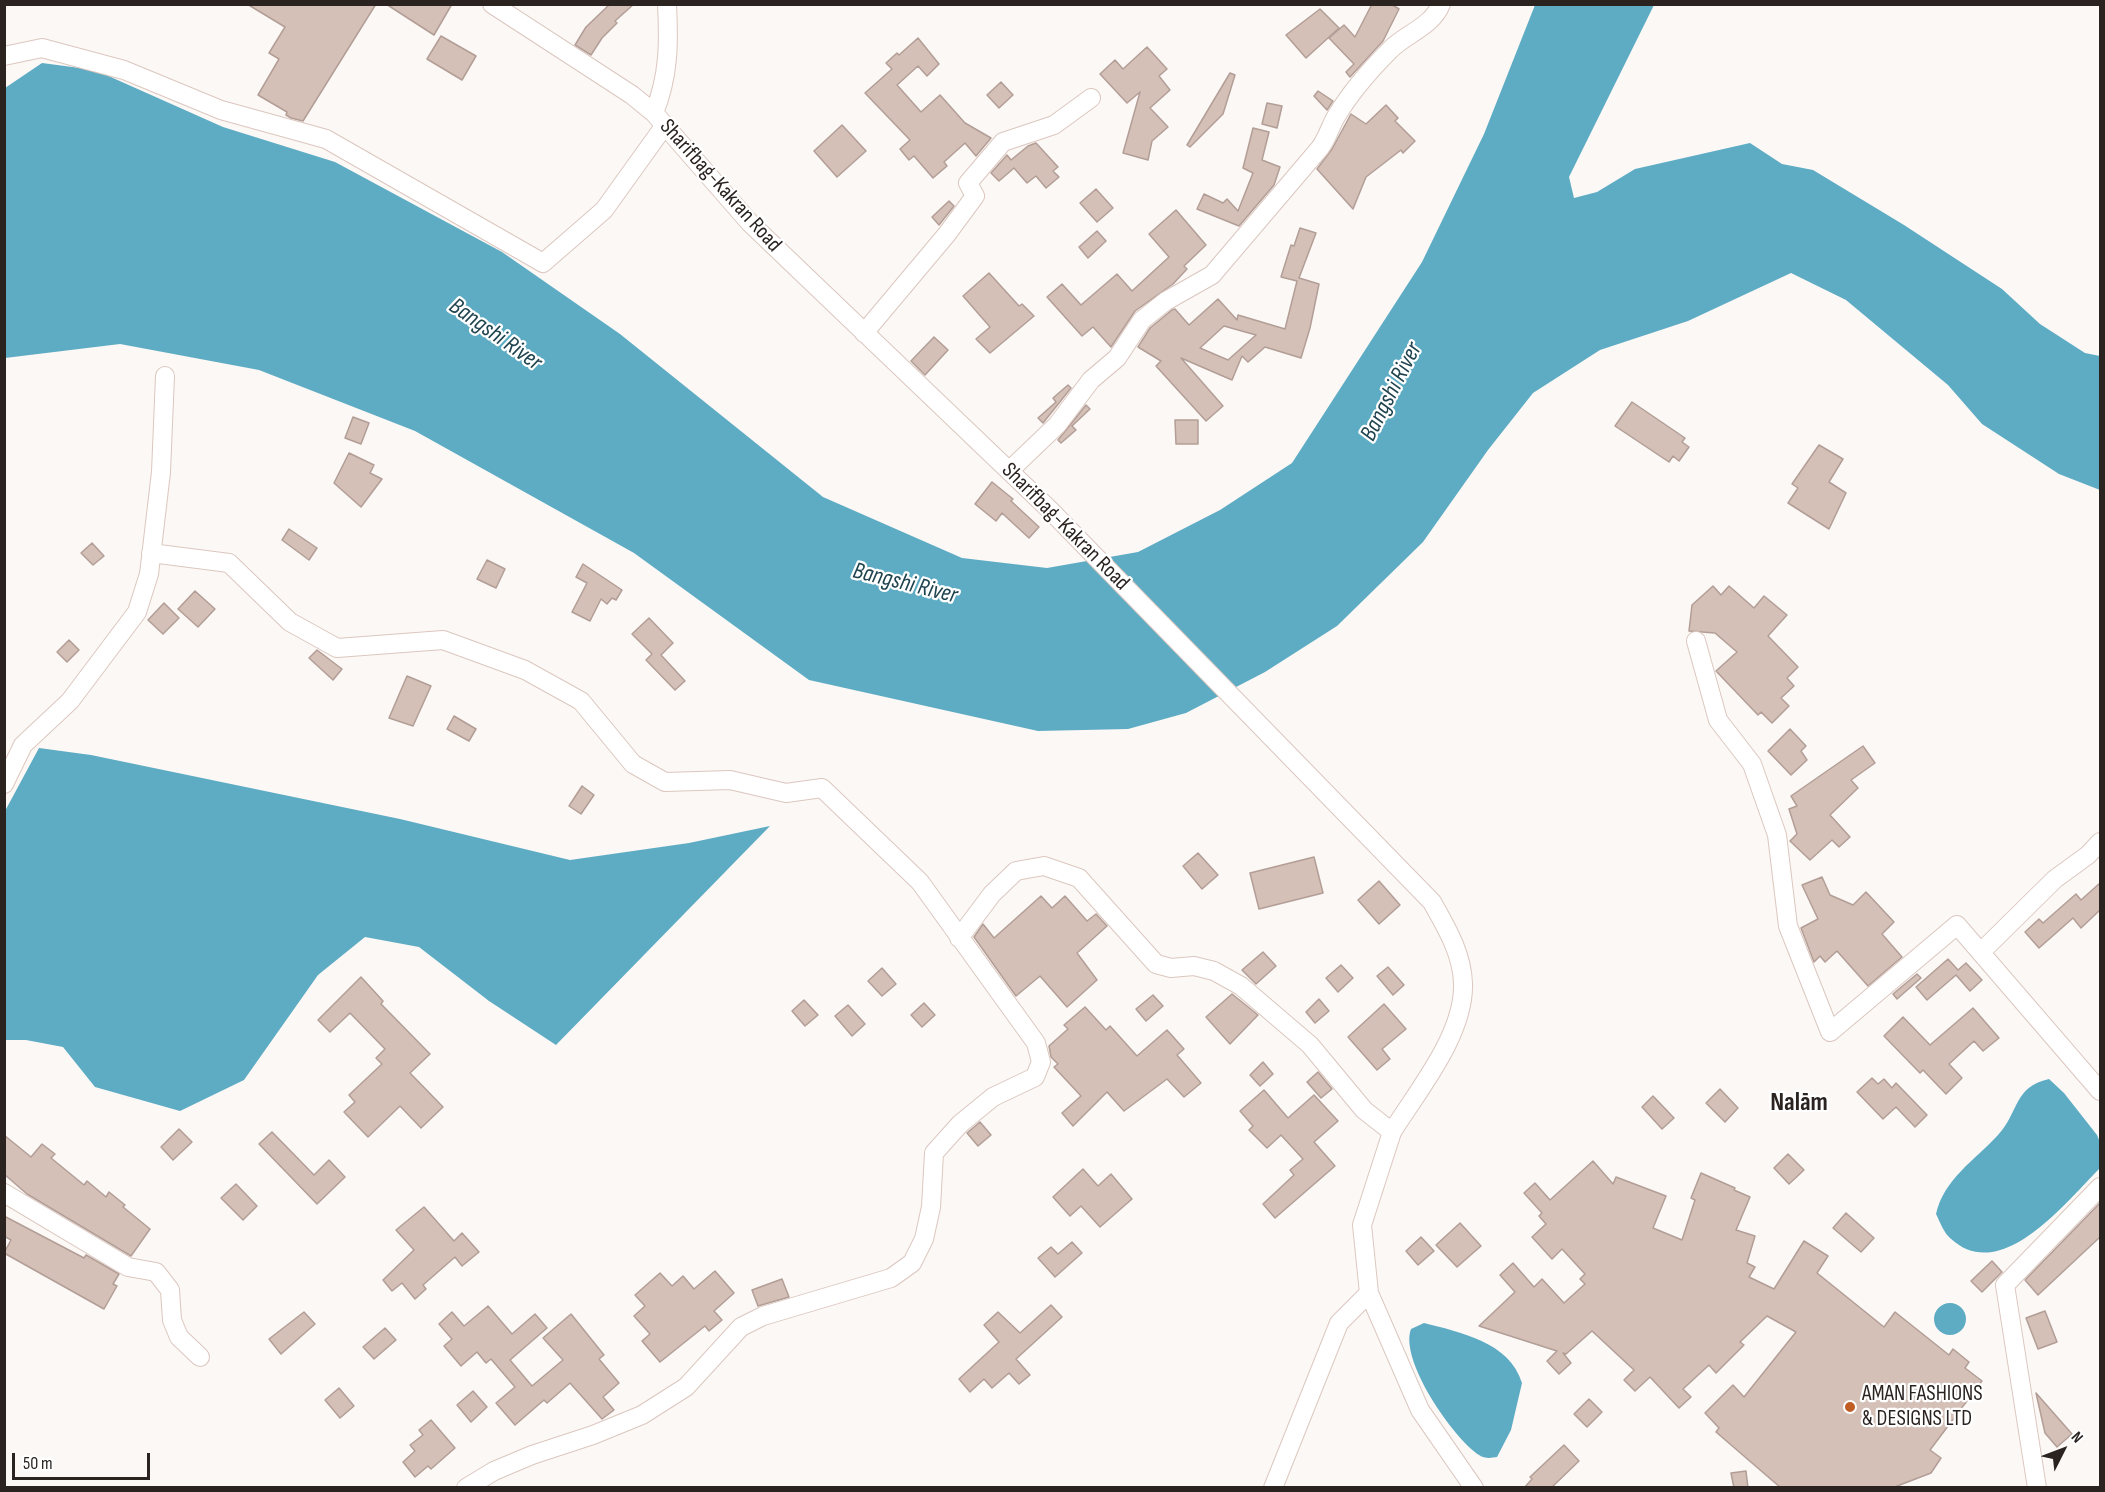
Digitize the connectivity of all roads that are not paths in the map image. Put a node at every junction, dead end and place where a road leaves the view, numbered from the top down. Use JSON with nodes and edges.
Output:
{"nodes":[{"id":1,"x":492,"y":4,"type":"edge"},
{"id":2,"x":667,"y":4,"type":"edge"},
{"id":3,"x":1441,"y":4,"type":"edge"},
{"id":4,"x":4,"y":56,"type":"edge"},
{"id":5,"x":1091,"y":98,"type":"dead end"},
{"id":6,"x":659,"y":119,"type":"junction"},
{"id":7,"x":864,"y":333,"type":"junction"},
{"id":8,"x":165,"y":376,"type":"dead end"},
{"id":9,"x":1009,"y":471,"type":"junction"},
{"id":10,"x":151,"y":553,"type":"junction"},
{"id":11,"x":1696,"y":641,"type":"dead end"},
{"id":12,"x":4,"y":784,"type":"edge"},
{"id":13,"x":2100,"y":842,"type":"edge"},
{"id":14,"x":959,"y":938,"type":"junction"},
{"id":15,"x":1981,"y":952,"type":"junction"},
{"id":16,"x":2100,"y":1091,"type":"edge"},
{"id":17,"x":1392,"y":1132,"type":"junction"},
{"id":18,"x":2100,"y":1187,"type":"edge"},
{"id":19,"x":4,"y":1193,"type":"edge"},
{"id":20,"x":1369,"y":1293,"type":"junction"},
{"id":21,"x":200,"y":1357,"type":"dead end"},
{"id":22,"x":466,"y":1488,"type":"edge"},
{"id":23,"x":1273,"y":1488,"type":"edge"},
{"id":24,"x":1474,"y":1488,"type":"edge"},
{"id":25,"x":2037,"y":1488,"type":"edge"}],
"edges":[{"from":1,"to":6,"type":"street","name":"Sharifbag-Kakran Road"},
{"from":2,"to":6,"type":"street"},
{"from":3,"to":9,"type":"street"},
{"from":4,"to":6,"type":"street"},
{"from":5,"to":7,"type":"street"},
{"from":6,"to":7,"type":"street","name":"Sharifbag-Kakran Road"},
{"from":7,"to":9,"type":"street","name":"Sharifbag-Kakran Road"},
{"from":8,"to":10,"type":"street"},
{"from":9,"to":17,"type":"street","name":"Sharifbag-Kakran Road"},
{"from":10,"to":12,"type":"street"},
{"from":10,"to":14,"type":"street"},
{"from":11,"to":15,"type":"street"},
{"from":13,"to":15,"type":"street"},
{"from":14,"to":17,"type":"street"},
{"from":14,"to":22,"type":"street"},
{"from":15,"to":16,"type":"street"},
{"from":17,"to":20,"type":"street","name":"Sharifbag-Kakran Road"},
{"from":18,"to":25,"type":"street"},
{"from":19,"to":21,"type":"street"},
{"from":20,"to":23,"type":"street"},
{"from":20,"to":24,"type":"street","name":"Sharifbag-Kakran Road"}]}
